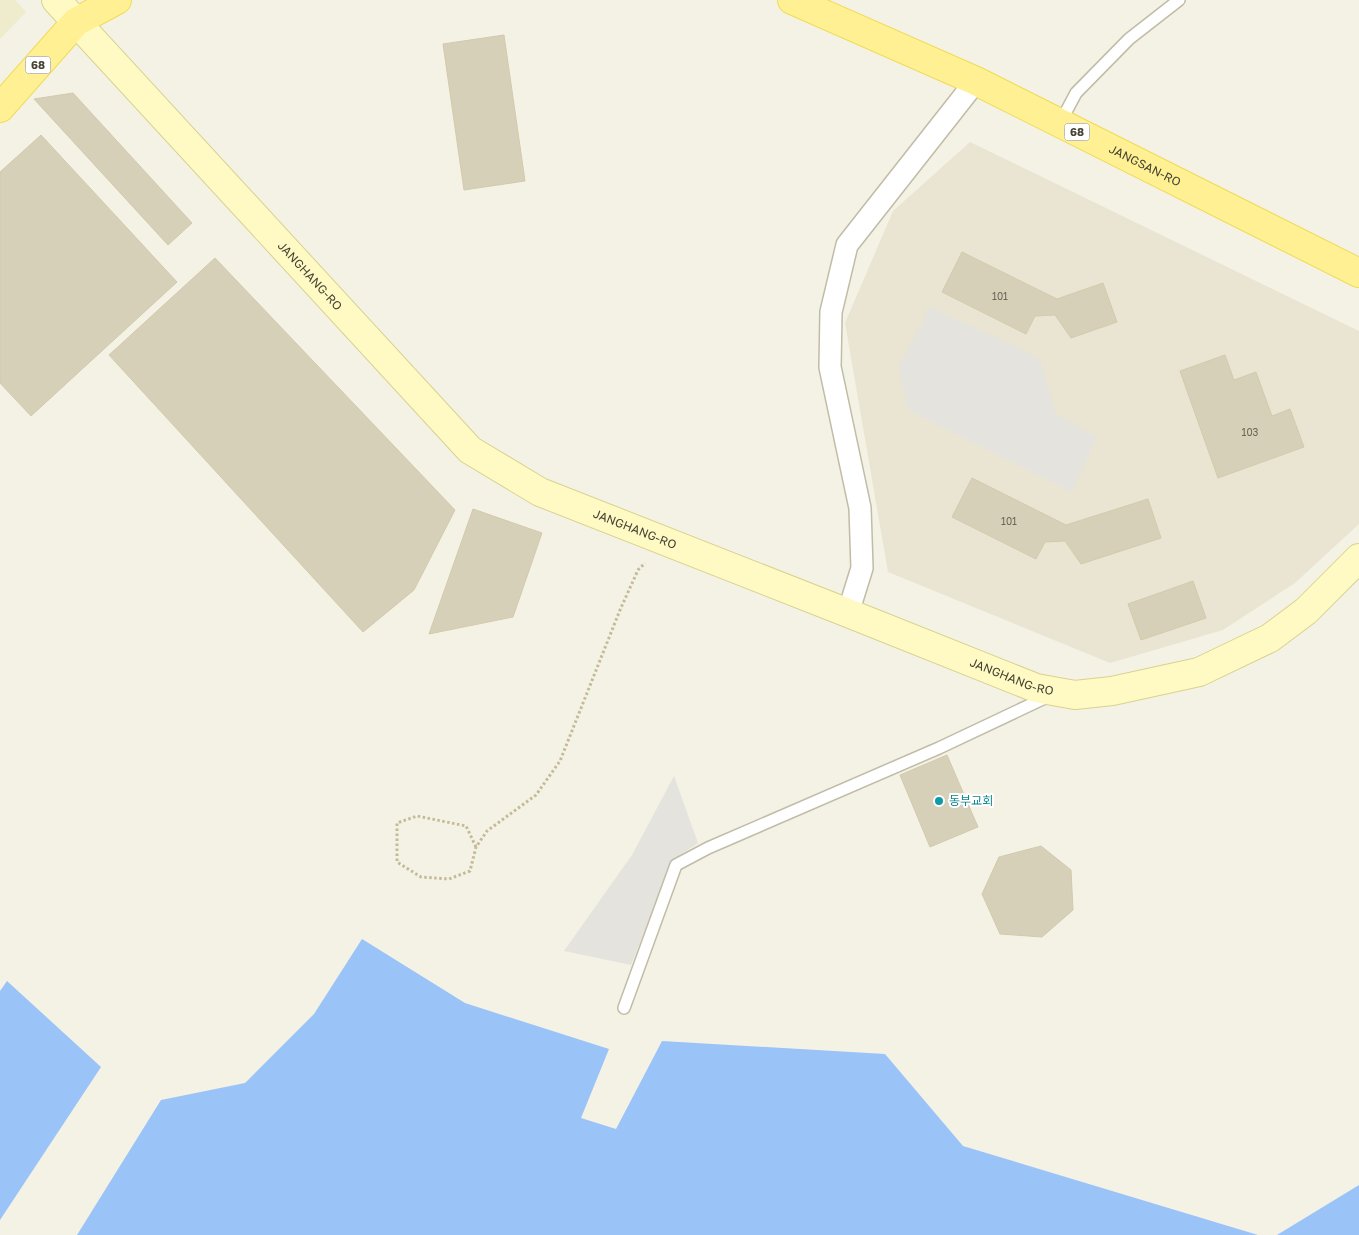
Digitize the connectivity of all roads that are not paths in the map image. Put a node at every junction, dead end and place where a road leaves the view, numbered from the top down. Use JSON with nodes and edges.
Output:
{"nodes":[{"id":1,"x":56,"y":0,"type":"edge"},
{"id":2,"x":117,"y":0,"type":"edge"},
{"id":3,"x":792,"y":0,"type":"edge"},
{"id":4,"x":1179,"y":0,"type":"edge"},
{"id":5,"x":76,"y":22,"type":"junction"},
{"id":6,"x":976,"y":81,"type":"junction"},
{"id":7,"x":0,"y":108,"type":"edge"},
{"id":8,"x":1060,"y":123,"type":"junction"},
{"id":9,"x":1359,"y":272,"type":"edge"},
{"id":10,"x":1359,"y":558,"type":"edge"},
{"id":11,"x":848,"y":613,"type":"junction"},
{"id":12,"x":1057,"y":692,"type":"junction"},
{"id":13,"x":624,"y":1008,"type":"dead end"}],
"edges":[{"from":1,"to":5,"type":"street","name":"JANGHANG-RO"},
{"from":2,"to":5,"type":"main road","number":"68"},
{"from":3,"to":6,"type":"main road","name":"JANGSAN-RO","number":"68"},
{"from":4,"to":8,"type":"lane"},
{"from":5,"to":7,"type":"main road","number":"68"},
{"from":5,"to":11,"type":"street","name":"JANGHANG-RO"},
{"from":6,"to":8,"type":"main road","name":"JANGSAN-RO","number":"68"},
{"from":6,"to":11,"type":"street"},
{"from":8,"to":9,"type":"main road","name":"JANGSAN-RO","number":"68"},
{"from":10,"to":12,"type":"street","name":"JANGHANG-RO"},
{"from":11,"to":12,"type":"street","name":"JANGHANG-RO"},
{"from":12,"to":13,"type":"lane"}]}
